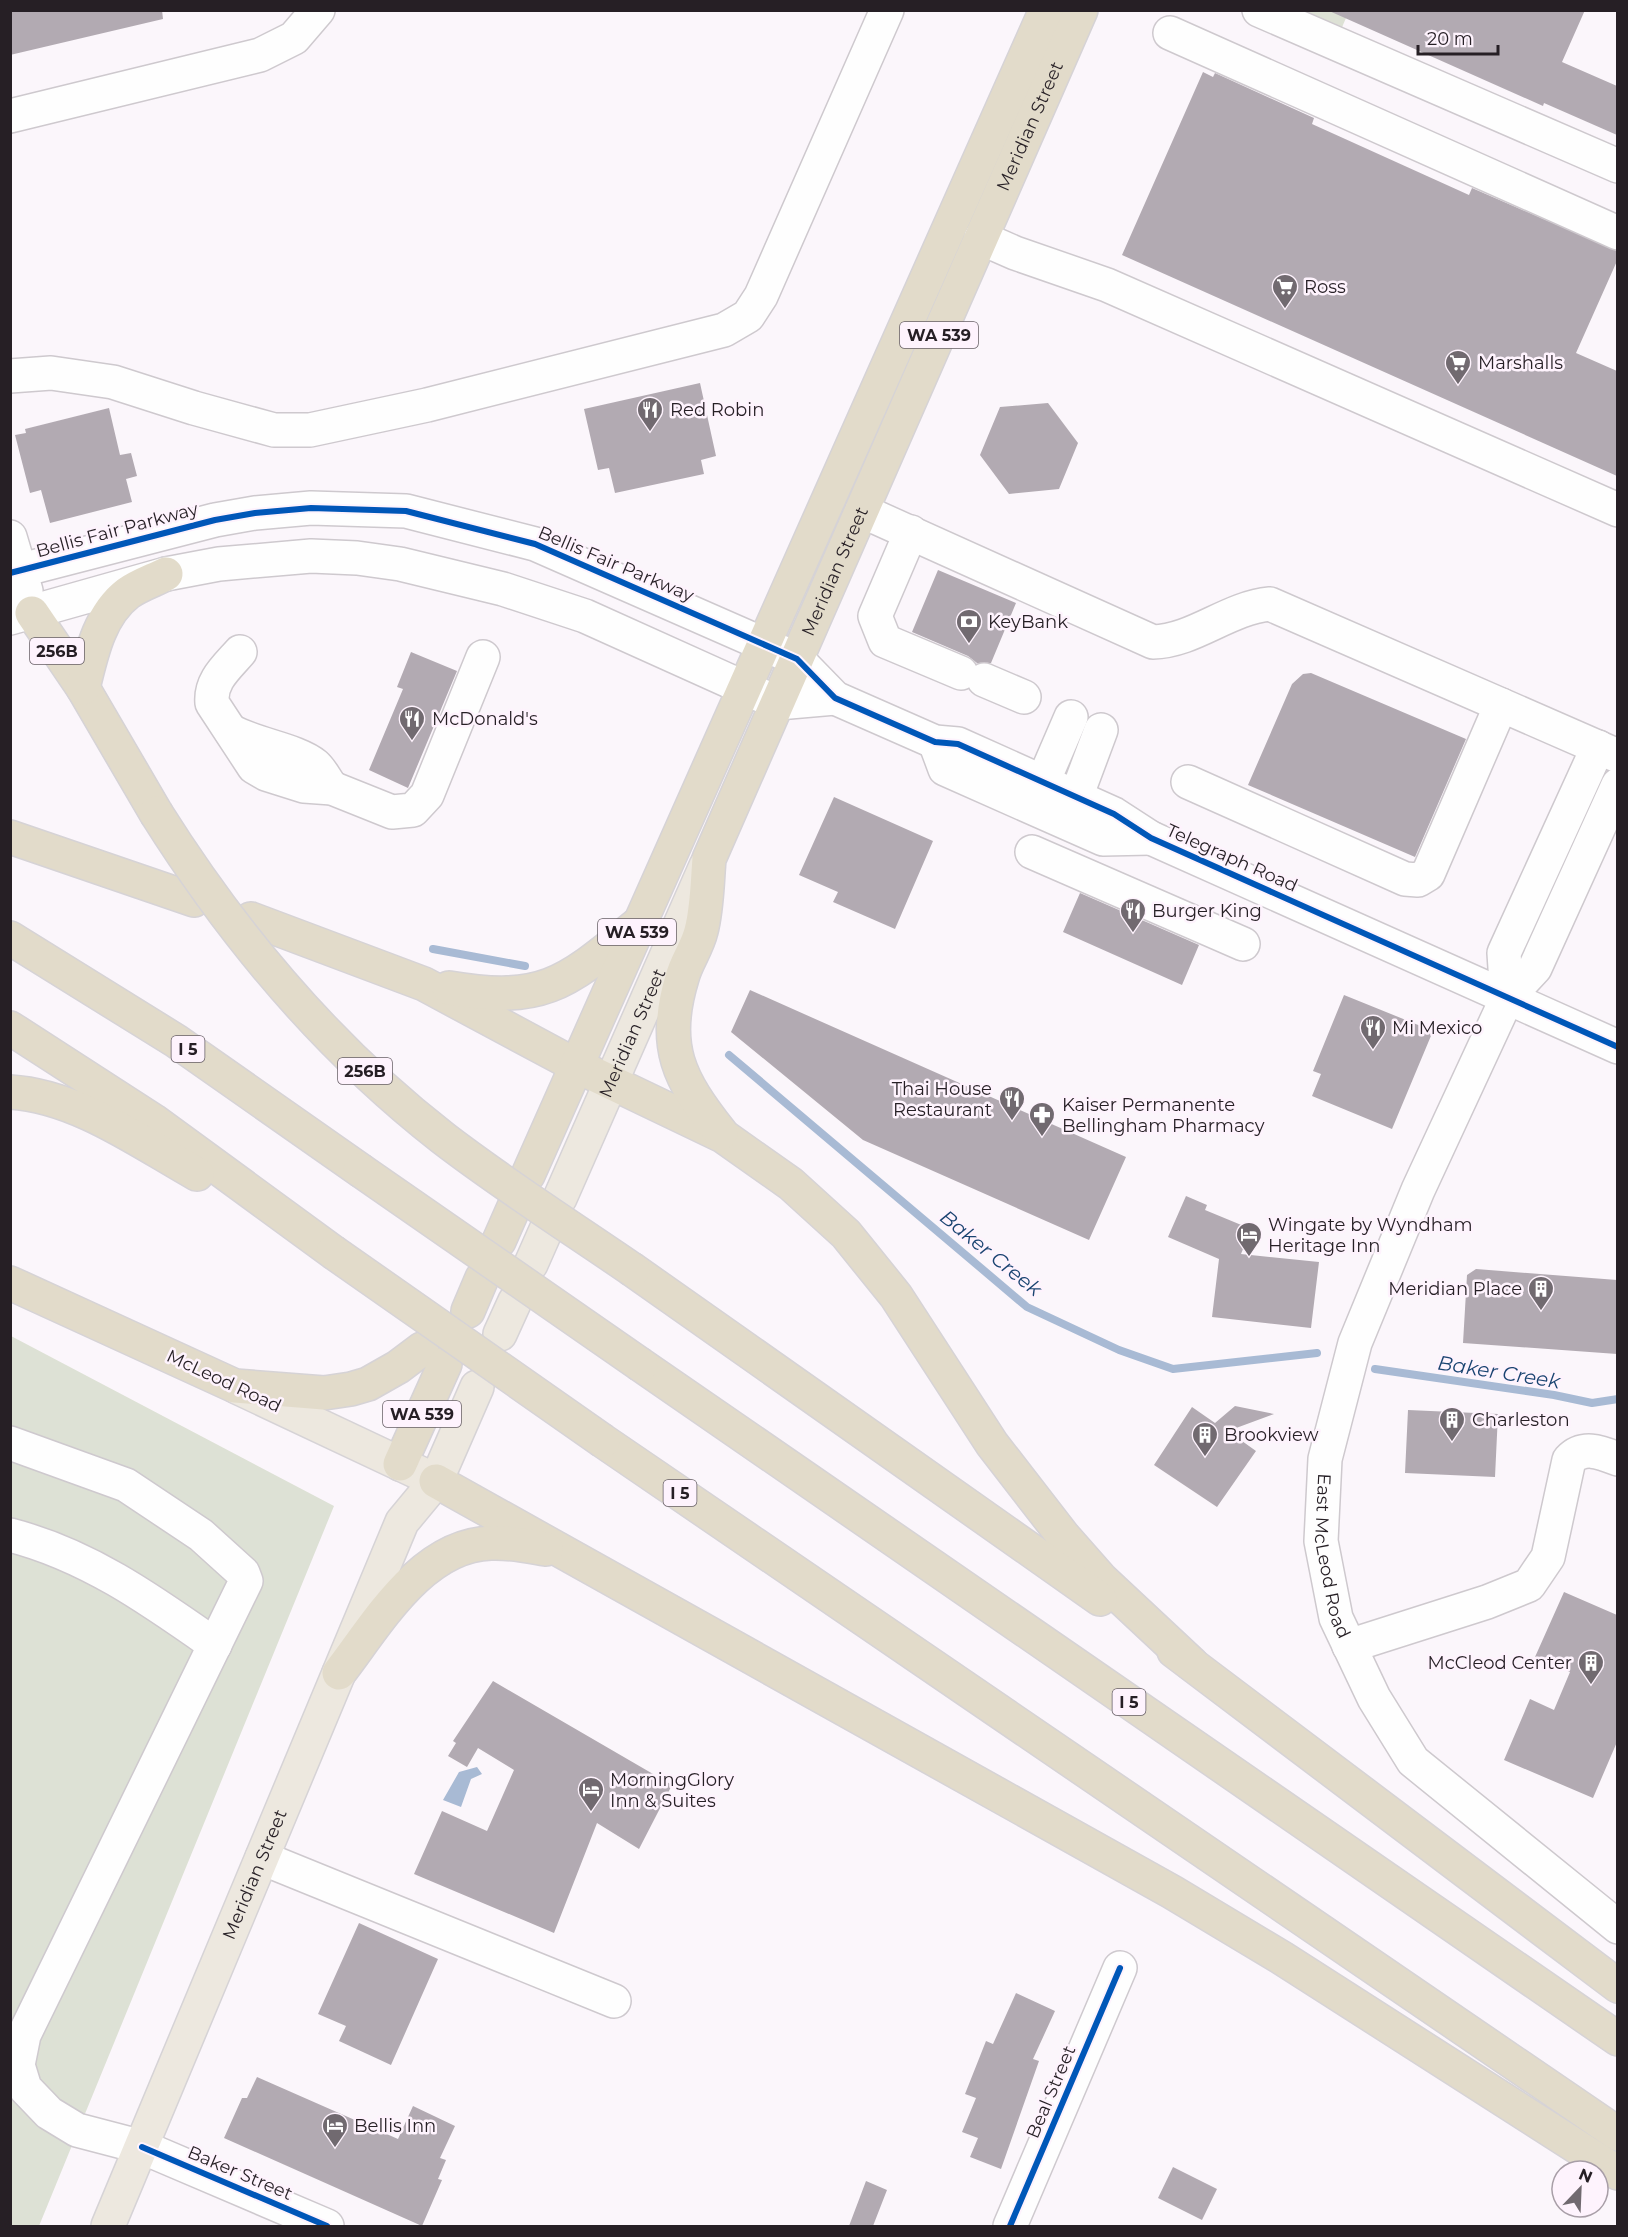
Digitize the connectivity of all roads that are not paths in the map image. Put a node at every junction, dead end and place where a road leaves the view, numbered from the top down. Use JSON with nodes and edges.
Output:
{"nodes":[{"id":1,"x":318,"y":10,"type":"edge"},
{"id":2,"x":886,"y":10,"type":"edge"},
{"id":3,"x":1046,"y":10,"type":"edge"},
{"id":4,"x":1081,"y":10,"type":"edge"},
{"id":5,"x":1259,"y":10,"type":"edge"},
{"id":6,"x":1170,"y":33,"type":"dead end"},
{"id":7,"x":1032,"y":43,"type":"junction"},
{"id":8,"x":10,"y":116,"type":"edge"},
{"id":9,"x":1617,"y":166,"type":"edge"},
{"id":10,"x":1617,"y":232,"type":"edge"},
{"id":11,"x":981,"y":238,"type":"junction"},
{"id":12,"x":10,"y":376,"type":"edge"},
{"id":13,"x":1617,"y":510,"type":"edge"},
{"id":14,"x":862,"y":511,"type":"junction"},
{"id":15,"x":911,"y":532,"type":"junction"},
{"id":16,"x":10,"y":537,"type":"edge"},
{"id":17,"x":15,"y":572,"type":"edge"},
{"id":18,"x":166,"y":574,"type":"junction"},
{"id":19,"x":21,"y":616,"type":"edge"},
{"id":20,"x":765,"y":645,"type":"junction"},
{"id":21,"x":240,"y":652,"type":"dead end"},
{"id":22,"x":483,"y":657,"type":"dead end"},
{"id":23,"x":797,"y":659,"type":"junction"},
{"id":24,"x":83,"y":688,"type":"junction"},
{"id":25,"x":745,"y":689,"type":"junction"},
{"id":26,"x":1024,"y":697,"type":"dead end"},
{"id":27,"x":835,"y":698,"type":"junction"},
{"id":28,"x":777,"y":703,"type":"junction"},
{"id":29,"x":1501,"y":705,"type":"junction"},
{"id":30,"x":935,"y":742,"type":"junction"},
{"id":31,"x":1608,"y":752,"type":"edge"},
{"id":32,"x":1043,"y":782,"type":"junction"},
{"id":33,"x":1188,"y":782,"type":"dead end"},
{"id":34,"x":1617,"y":785,"type":"edge"},
{"id":35,"x":1076,"y":797,"type":"junction"},
{"id":36,"x":10,"y":837,"type":"edge"},
{"id":37,"x":1151,"y":838,"type":"junction"},
{"id":38,"x":1032,"y":852,"type":"dead end"},
{"id":39,"x":709,"y":859,"type":"junction"},
{"id":40,"x":194,"y":900,"type":"dead end"},
{"id":41,"x":251,"y":919,"type":"dead end"},
{"id":42,"x":641,"y":922,"type":"junction"},
{"id":43,"x":10,"y":938,"type":"edge"},
{"id":44,"x":1243,"y":944,"type":"dead end"},
{"id":45,"x":424,"y":984,"type":"junction"},
{"id":46,"x":1507,"y":998,"type":"junction"},
{"id":47,"x":10,"y":1028,"type":"edge"},
{"id":48,"x":1617,"y":1047,"type":"edge"},
{"id":49,"x":577,"y":1066,"type":"junction"},
{"id":50,"x":611,"y":1083,"type":"junction"},
{"id":51,"x":10,"y":1092,"type":"edge"},
{"id":52,"x":723,"y":1136,"type":"junction"},
{"id":53,"x":528,"y":1176,"type":"dead end"},
{"id":54,"x":560,"y":1198,"type":"dead end"},
{"id":55,"x":514,"y":1207,"type":"dead end"},
{"id":56,"x":546,"y":1230,"type":"dead end"},
{"id":57,"x":499,"y":1241,"type":"dead end"},
{"id":58,"x":333,"y":1252,"type":"junction"},
{"id":59,"x":531,"y":1264,"type":"dead end"},
{"id":60,"x":482,"y":1278,"type":"dead end"},
{"id":61,"x":10,"y":1283,"type":"edge"},
{"id":62,"x":515,"y":1301,"type":"dead end"},
{"id":63,"x":464,"y":1308,"type":"dead end"},
{"id":64,"x":500,"y":1334,"type":"dead end"},
{"id":65,"x":235,"y":1386,"type":"junction"},
{"id":66,"x":477,"y":1387,"type":"dead end"},
{"id":67,"x":10,"y":1443,"type":"edge"},
{"id":68,"x":1617,"y":1459,"type":"edge"},
{"id":69,"x":400,"y":1464,"type":"junction"},
{"id":70,"x":436,"y":1481,"type":"junction"},
{"id":71,"x":402,"y":1522,"type":"junction"},
{"id":72,"x":10,"y":1534,"type":"edge"},
{"id":73,"x":567,"y":1552,"type":"junction"},
{"id":74,"x":215,"y":1645,"type":"junction"},
{"id":75,"x":1349,"y":1646,"type":"junction"},
{"id":76,"x":1192,"y":1664,"type":"junction"},
{"id":77,"x":339,"y":1673,"type":"junction"},
{"id":78,"x":262,"y":1858,"type":"junction"},
{"id":79,"x":1617,"y":1927,"type":"edge"},
{"id":80,"x":1120,"y":1968,"type":"dead end"},
{"id":81,"x":1617,"y":1986,"type":"edge"},
{"id":82,"x":614,"y":2001,"type":"dead end"},
{"id":83,"x":1617,"y":2039,"type":"edge"},
{"id":84,"x":1617,"y":2134,"type":"edge"},
{"id":85,"x":142,"y":2147,"type":"junction"},
{"id":86,"x":1617,"y":2173,"type":"edge"},
{"id":87,"x":108,"y":2226,"type":"edge"},
{"id":88,"x":327,"y":2226,"type":"edge"},
{"id":89,"x":1010,"y":2226,"type":"edge"}],
"edges":[{"from":1,"to":8,"type":"street"},
{"from":2,"to":12,"type":"street"},
{"from":3,"to":7,"type":"highway","name":"Meridian Street","number":"WA 539"},
{"from":4,"to":11,"type":"highway","name":"Meridian Street","number":"WA 539"},
{"from":5,"to":9,"type":"street"},
{"from":6,"to":10,"type":"street"},
{"from":7,"to":11,"type":"highway"},
{"from":7,"to":20,"type":"highway","name":"Meridian Street","number":"WA 539"},
{"from":11,"to":13,"type":"street"},
{"from":11,"to":14,"type":"highway","name":"Meridian Street","number":"WA 539"},
{"from":14,"to":15,"type":"street"},
{"from":14,"to":23,"type":"highway","name":"Meridian Street","number":"WA 539"},
{"from":15,"to":26,"type":"street"},
{"from":15,"to":29,"type":"street"},
{"from":16,"to":17,"type":"street"},
{"from":17,"to":19,"type":"street","name":"Bellis Fair Parkway"},
{"from":17,"to":20,"type":"street","name":"Bellis Fair Parkway"},
{"from":18,"to":19,"type":"street"},
{"from":18,"to":24,"type":"highway"},
{"from":18,"to":25,"type":"street"},
{"from":19,"to":24,"type":"highway","number":"256B"},
{"from":20,"to":23,"type":"street","name":"Bellis Fair Parkway"},
{"from":20,"to":25,"type":"highway","name":"Meridian Street","number":"WA 539"},
{"from":21,"to":22,"type":"street"},
{"from":23,"to":27,"type":"street","name":"Bellis Fair Parkway"},
{"from":23,"to":28,"type":"highway","name":"Meridian Street","number":"WA 539"},
{"from":24,"to":76,"type":"highway","number":"256B","bridge":true},
{"from":25,"to":28,"type":"street"},
{"from":25,"to":42,"type":"highway","name":"Meridian Street","number":"WA 539"},
{"from":27,"to":28,"type":"street"},
{"from":27,"to":30,"type":"street","name":"Telegraph Road"},
{"from":28,"to":39,"type":"highway","name":"Meridian Street","number":"WA 539"},
{"from":29,"to":31,"type":"street"},
{"from":29,"to":33,"type":"street"},
{"from":30,"to":32,"type":"street","name":"Telegraph Road"},
{"from":30,"to":37,"type":"street","name":"Telegraph Road"},
{"from":31,"to":46,"type":"street"},
{"from":32,"to":35,"type":"street","name":"Telegraph Road"},
{"from":32,"to":35,"type":"street"},
{"from":34,"to":46,"type":"street"},
{"from":35,"to":37,"type":"street","name":"Telegraph Road"},
{"from":36,"to":40,"type":"highway"},
{"from":37,"to":46,"type":"street","name":"Telegraph Road"},
{"from":38,"to":44,"type":"street"},
{"from":39,"to":50,"type":"main road","name":"Meridian Street","number":"WA 539"},
{"from":39,"to":52,"type":"highway"},
{"from":41,"to":45,"type":"highway"},
{"from":42,"to":45,"type":"highway"},
{"from":42,"to":49,"type":"highway","name":"Meridian Street","number":"WA 539"},
{"from":43,"to":83,"type":"highway","number":"I 5","bridge":true},
{"from":45,"to":49,"type":"highway"},
{"from":46,"to":48,"type":"street","name":"Telegraph Road"},
{"from":46,"to":75,"type":"street","name":"East McLeod Road"},
{"from":47,"to":58,"type":"highway","number":"I 5"},
{"from":49,"to":50,"type":"highway"},
{"from":49,"to":53,"type":"highway","name":"Meridian Street","number":"WA 539"},
{"from":50,"to":52,"type":"highway"},
{"from":50,"to":54,"type":"main road","name":"Meridian Street","number":"WA 539"},
{"from":51,"to":58,"type":"highway"},
{"from":52,"to":76,"type":"highway"},
{"from":55,"to":57,"type":"highway"},
{"from":56,"to":59,"type":"main road"},
{"from":58,"to":84,"type":"highway","number":"I 5","bridge":true},
{"from":60,"to":63,"type":"highway"},
{"from":61,"to":65,"type":"highway","name":"McLeod Road"},
{"from":62,"to":64,"type":"main road"},
{"from":65,"to":69,"type":"main road","name":"McLeod Road"},
{"from":65,"to":69,"type":"highway","name":"Meridian Street","number":"WA 539"},
{"from":66,"to":70,"type":"main road","name":"Meridian Street","number":"WA 539"},
{"from":67,"to":74,"type":"street","name":"Baker Street"},
{"from":68,"to":75,"type":"street"},
{"from":69,"to":70,"type":"main road","name":"McLeod Road"},
{"from":69,"to":71,"type":"main road","name":"Meridian Street","number":"WA 539"},
{"from":70,"to":71,"type":"main road","name":"Meridian Street","number":"WA 539"},
{"from":70,"to":73,"type":"highway"},
{"from":71,"to":77,"type":"main road","name":"Meridian Street"},
{"from":72,"to":74,"type":"street"},
{"from":73,"to":77,"type":"highway"},
{"from":73,"to":86,"type":"highway"},
{"from":74,"to":85,"type":"street","name":"Baker Street"},
{"from":75,"to":79,"type":"street","name":"East McLeod Road"},
{"from":76,"to":81,"type":"highway"},
{"from":77,"to":78,"type":"main road","name":"Meridian Street"},
{"from":78,"to":82,"type":"street"},
{"from":78,"to":85,"type":"main road","name":"Meridian Street"},
{"from":80,"to":89,"type":"street","name":"Beal Street"},
{"from":85,"to":87,"type":"main road","name":"Meridian Street"},
{"from":85,"to":88,"type":"street","name":"Baker Street"}]}
